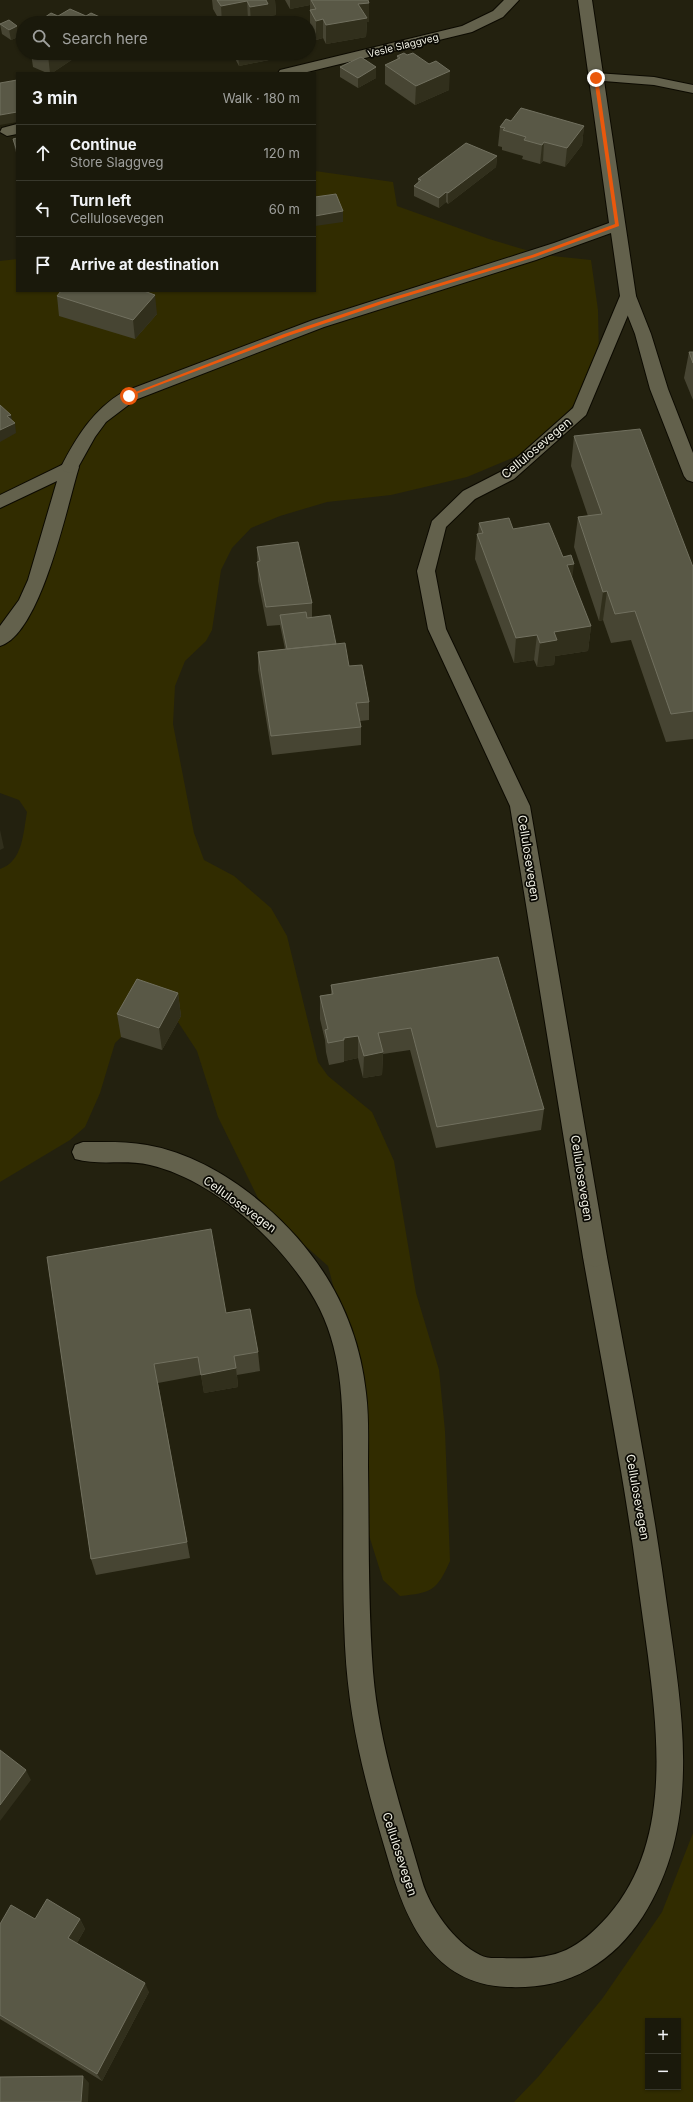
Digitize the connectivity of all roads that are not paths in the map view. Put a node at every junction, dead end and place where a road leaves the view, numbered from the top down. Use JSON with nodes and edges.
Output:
{"nodes":[{"id":1,"x":512,"y":0,"type":"edge"},
{"id":2,"x":585,"y":0,"type":"edge"},
{"id":3,"x":290,"y":72,"type":"edge"},
{"id":4,"x":596,"y":78,"type":"junction"},
{"id":5,"x":693,"y":89,"type":"edge"},
{"id":6,"x":618,"y":225,"type":"junction"},
{"id":7,"x":628,"y":296,"type":"junction"},
{"id":8,"x":70,"y":467,"type":"junction"},
{"id":9,"x":693,"y":476,"type":"edge"},
{"id":10,"x":0,"y":502,"type":"edge"},
{"id":11,"x":0,"y":639,"type":"edge"},
{"id":12,"x":84,"y":1152,"type":"dead end"}],
"edges":[{"from":1,"to":3,"type":"street","name":"Vesle Slaggveg"},
{"from":2,"to":4,"type":"street"},
{"from":4,"to":5,"type":"street"},
{"from":4,"to":6,"type":"street"},
{"from":6,"to":7,"type":"street"},
{"from":6,"to":8,"type":"street"},
{"from":7,"to":9,"type":"street"},
{"from":7,"to":12,"type":"street","name":"Cellulosevegen"},
{"from":8,"to":10,"type":"street"},
{"from":8,"to":11,"type":"street"}]}
